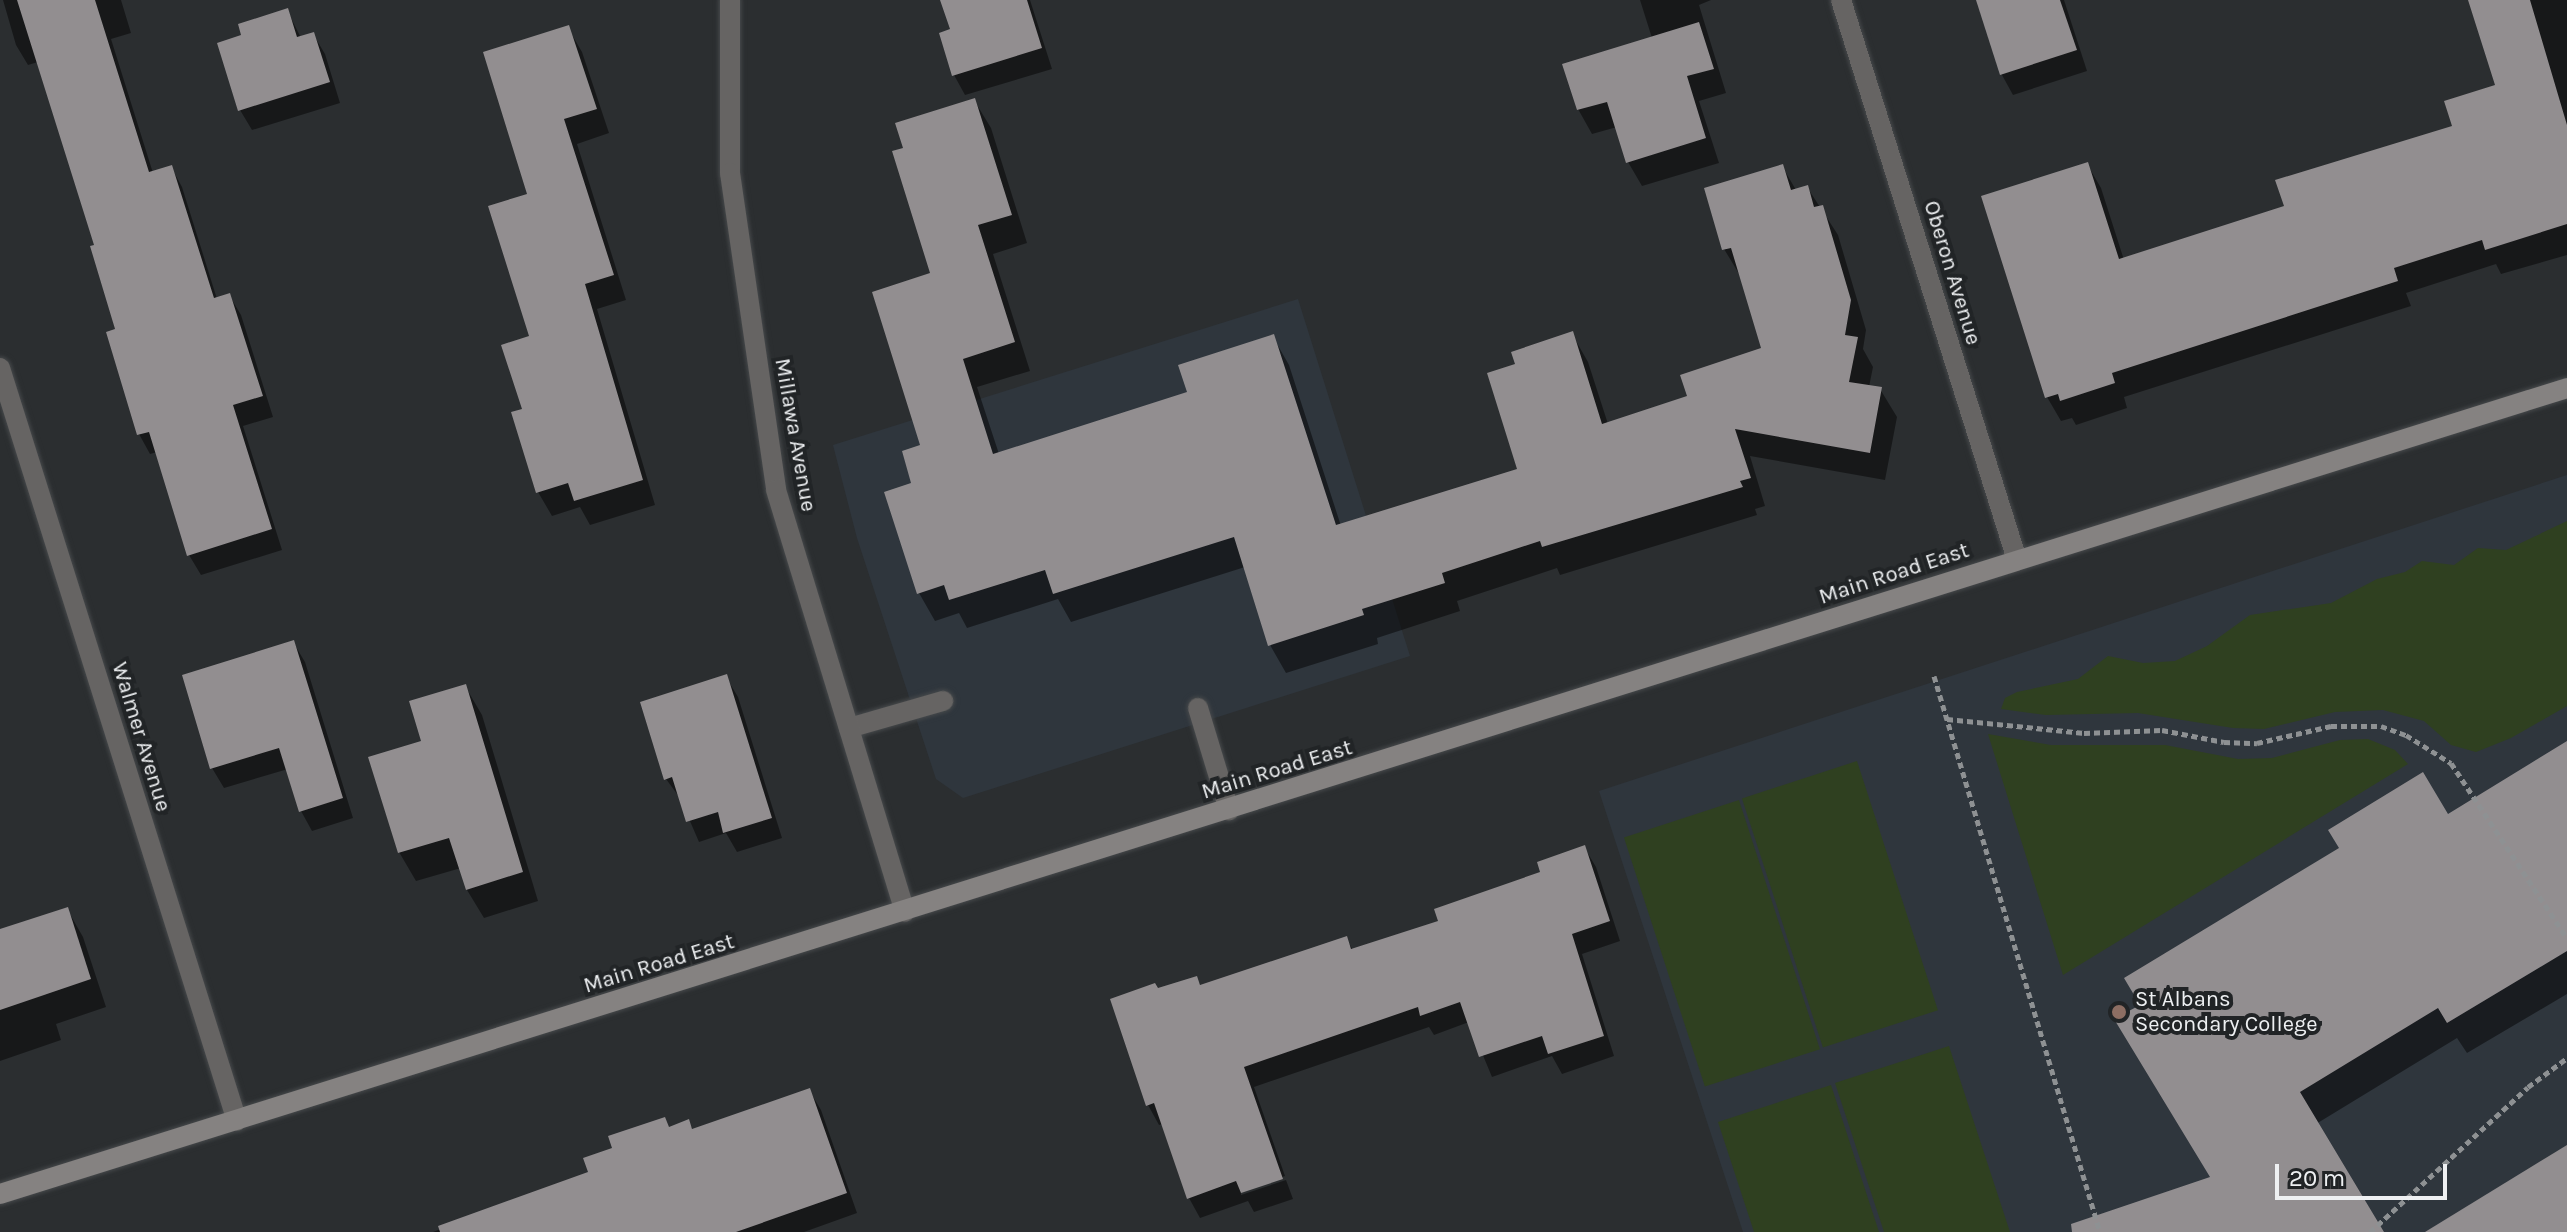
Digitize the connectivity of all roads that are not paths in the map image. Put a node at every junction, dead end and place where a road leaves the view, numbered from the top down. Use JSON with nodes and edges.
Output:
{"nodes":[{"id":1,"x":730,"y":0,"type":"edge"},
{"id":2,"x":1841,"y":0,"type":"edge"},
{"id":3,"x":0,"y":368,"type":"edge"},
{"id":4,"x":2567,"y":388,"type":"edge"},
{"id":5,"x":2017,"y":560,"type":"junction"},
{"id":6,"x":943,"y":701,"type":"dead end"},
{"id":7,"x":1198,"y":708,"type":"dead end"},
{"id":8,"x":849,"y":728,"type":"junction"},
{"id":9,"x":1229,"y":810,"type":"junction"},
{"id":10,"x":905,"y":912,"type":"junction"},
{"id":11,"x":237,"y":1121,"type":"junction"},
{"id":12,"x":0,"y":1194,"type":"edge"}],
"edges":[{"from":1,"to":8,"type":"street","name":"Millawa Avenue"},
{"from":2,"to":5,"type":"street","name":"Oberon Avenue"},
{"from":3,"to":11,"type":"street","name":"Walmer Avenue"},
{"from":4,"to":5,"type":"main road","name":"Main Road East"},
{"from":5,"to":9,"type":"main road","name":"Main Road East"},
{"from":6,"to":8,"type":"street"},
{"from":7,"to":9,"type":"street"},
{"from":8,"to":10,"type":"street","name":"Millawa Avenue"},
{"from":9,"to":10,"type":"main road","name":"Main Road East"},
{"from":10,"to":11,"type":"main road","name":"Main Road East"},
{"from":11,"to":12,"type":"main road","name":"Main Road East"}]}
